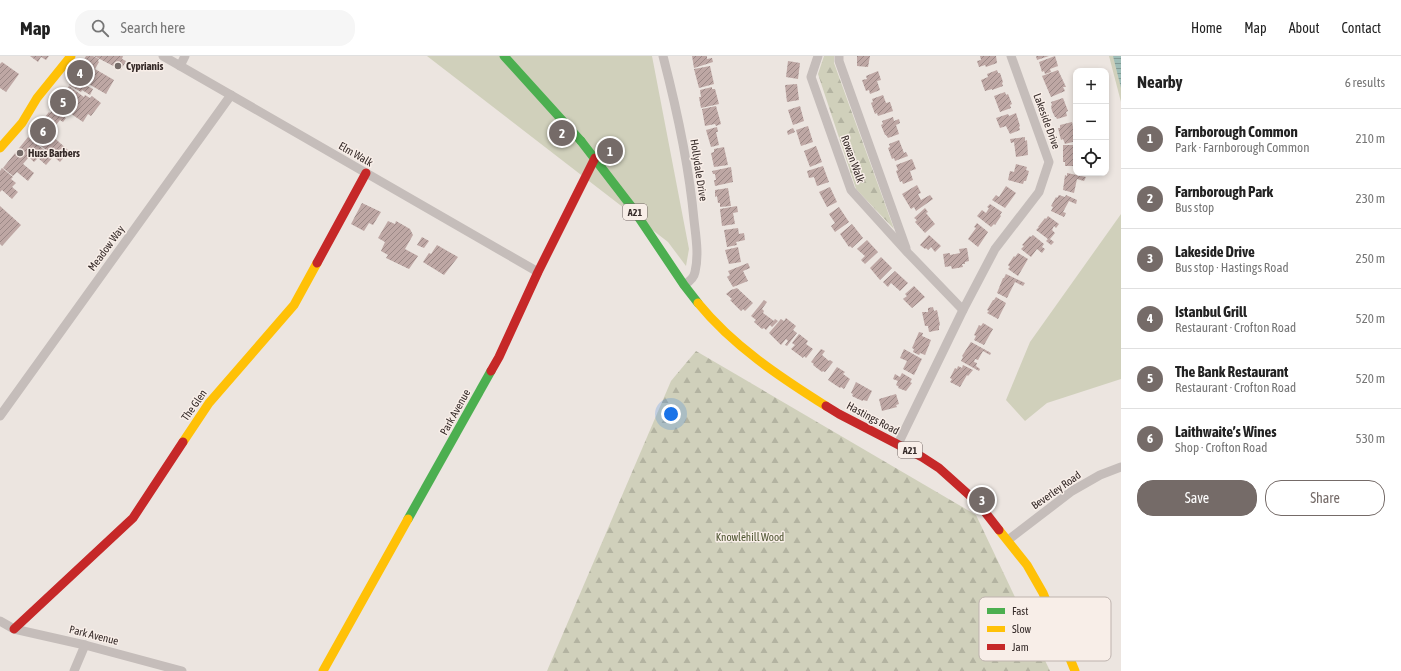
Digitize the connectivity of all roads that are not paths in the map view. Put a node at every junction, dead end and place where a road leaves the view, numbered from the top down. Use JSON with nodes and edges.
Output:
{"nodes":[{"id":1,"x":71,"y":56,"type":"edge"},
{"id":2,"x":163,"y":56,"type":"edge"},
{"id":3,"x":185,"y":56,"type":"edge"},
{"id":4,"x":504,"y":56,"type":"edge"},
{"id":5,"x":663,"y":56,"type":"edge"},
{"id":6,"x":818,"y":56,"type":"edge"},
{"id":7,"x":839,"y":56,"type":"edge"},
{"id":8,"x":1011,"y":56,"type":"edge"},
{"id":9,"x":180,"y":66,"type":"junction"},
{"id":10,"x":231,"y":95,"type":"junction"},
{"id":11,"x":0,"y":148,"type":"edge"},
{"id":12,"x":595,"y":158,"type":"junction"},
{"id":13,"x":366,"y":173,"type":"junction"},
{"id":14,"x":908,"y":253,"type":"junction"},
{"id":15,"x":538,"y":272,"type":"junction"},
{"id":16,"x":684,"y":286,"type":"junction"},
{"id":17,"x":963,"y":310,"type":"junction"},
{"id":18,"x":0,"y":416,"type":"edge"},
{"id":19,"x":898,"y":444,"type":"junction"},
{"id":20,"x":1121,"y":467,"type":"edge"},
{"id":21,"x":1008,"y":540,"type":"junction"},
{"id":22,"x":1045,"y":597,"type":"edge"},
{"id":23,"x":0,"y":621,"type":"edge"},
{"id":24,"x":14,"y":629,"type":"junction"},
{"id":25,"x":85,"y":645,"type":"junction"},
{"id":26,"x":1071,"y":661,"type":"edge"},
{"id":27,"x":74,"y":671,"type":"edge"},
{"id":28,"x":182,"y":671,"type":"edge"},
{"id":29,"x":323,"y":671,"type":"edge"},
{"id":30,"x":1075,"y":671,"type":"edge"}],
"edges":[{"from":1,"to":11,"type":"main road"},
{"from":2,"to":9,"type":"street","name":"Elm Walk"},
{"from":3,"to":9,"type":"street"},
{"from":4,"to":12,"type":"main road","number":"A21"},
{"from":5,"to":16,"type":"street","name":"Hollydale Drive"},
{"from":6,"to":14,"type":"street","name":"Rowan Walk"},
{"from":7,"to":14,"type":"street","name":"Rowan Walk"},
{"from":8,"to":17,"type":"street","name":"Lakeside Drive"},
{"from":9,"to":10,"type":"street","name":"Elm Walk"},
{"from":10,"to":13,"type":"street","name":"Elm Walk"},
{"from":10,"to":18,"type":"street","name":"Meadow Way"},
{"from":12,"to":15,"type":"main road","name":"Park Avenue"},
{"from":12,"to":16,"type":"main road","number":"A21"},
{"from":13,"to":15,"type":"street","name":"Elm Walk"},
{"from":13,"to":24,"type":"main road","name":"The Glen"},
{"from":14,"to":17,"type":"street","name":"Rowan Walk"},
{"from":15,"to":29,"type":"main road","name":"Park Avenue"},
{"from":16,"to":19,"type":"main road","name":"Hastings Road","number":"A21"},
{"from":17,"to":19,"type":"street","name":"Lakeside Drive"},
{"from":19,"to":21,"type":"main road","name":"Hastings Road","number":"A21"},
{"from":20,"to":21,"type":"street","name":"Beverley Road"},
{"from":21,"to":22,"type":"main road","name":"Hastings Road","number":"A21"},
{"from":23,"to":24,"type":"street","name":"Park Avenue"},
{"from":24,"to":25,"type":"street","name":"Park Avenue"},
{"from":25,"to":27,"type":"street"},
{"from":25,"to":28,"type":"street","name":"Park Avenue"},
{"from":26,"to":30,"type":"main road","name":"Hastings Road","number":"A21"}]}
